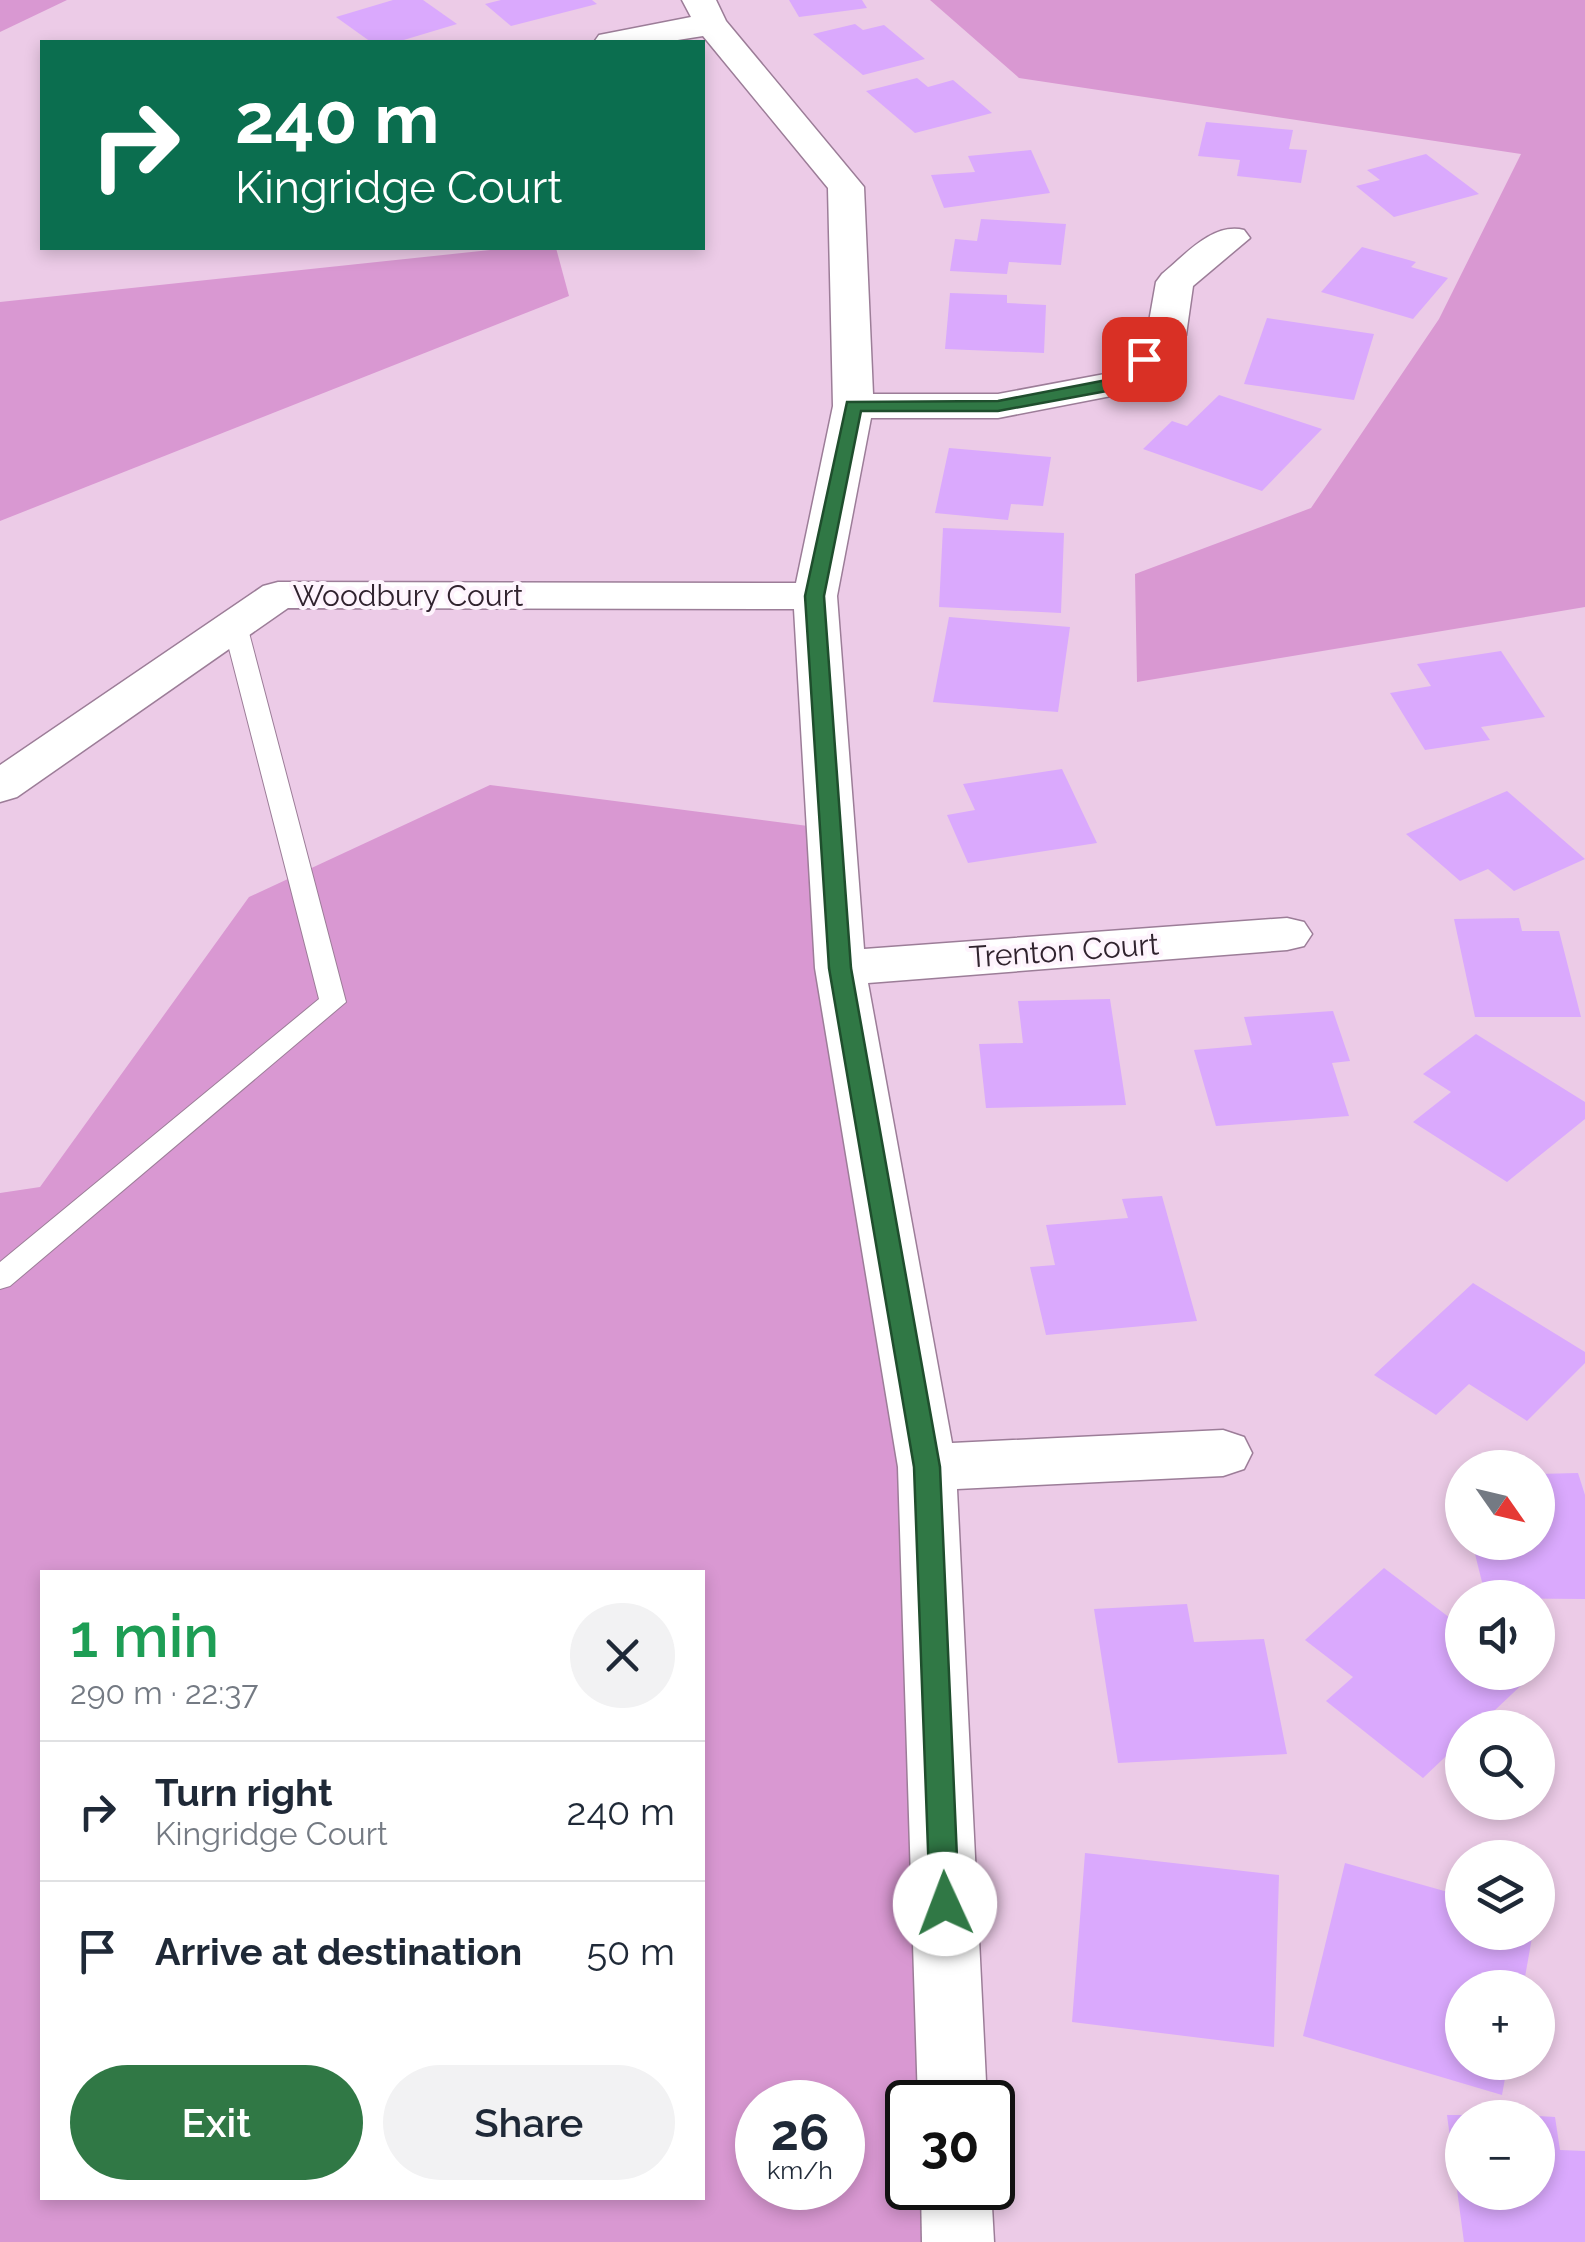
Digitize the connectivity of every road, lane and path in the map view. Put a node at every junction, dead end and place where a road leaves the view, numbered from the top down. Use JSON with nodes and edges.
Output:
{"nodes":[{"id":1,"x":705,"y":12,"type":"edge"},
{"id":2,"x":617,"y":40,"type":"edge"},
{"id":3,"x":1231,"y":238,"type":"dead end"},
{"id":4,"x":853,"y":406,"type":"junction"},
{"id":5,"x":815,"y":596,"type":"junction"},
{"id":6,"x":235,"y":626,"type":"junction"},
{"id":7,"x":0,"y":787,"type":"edge"},
{"id":8,"x":1287,"y":934,"type":"dead end"},
{"id":9,"x":840,"y":968,"type":"junction"},
{"id":10,"x":0,"y":1278,"type":"edge"},
{"id":11,"x":1222,"y":1453,"type":"dead end"},
{"id":12,"x":927,"y":1467,"type":"junction"},
{"id":13,"x":952,"y":2080,"type":"edge"}],
"edges":[{"from":1,"to":2,"type":"street"},
{"from":1,"to":4,"type":"street"},
{"from":3,"to":4,"type":"street"},
{"from":4,"to":5,"type":"street"},
{"from":5,"to":6,"type":"street","name":"Woodbury Court"},
{"from":5,"to":9,"type":"street"},
{"from":6,"to":7,"type":"street","name":"Woodbury Court"},
{"from":6,"to":10,"type":"lane"},
{"from":8,"to":9,"type":"street","name":"Trenton Court"},
{"from":9,"to":12,"type":"street"},
{"from":11,"to":12,"type":"street"},
{"from":12,"to":13,"type":"street"}]}
